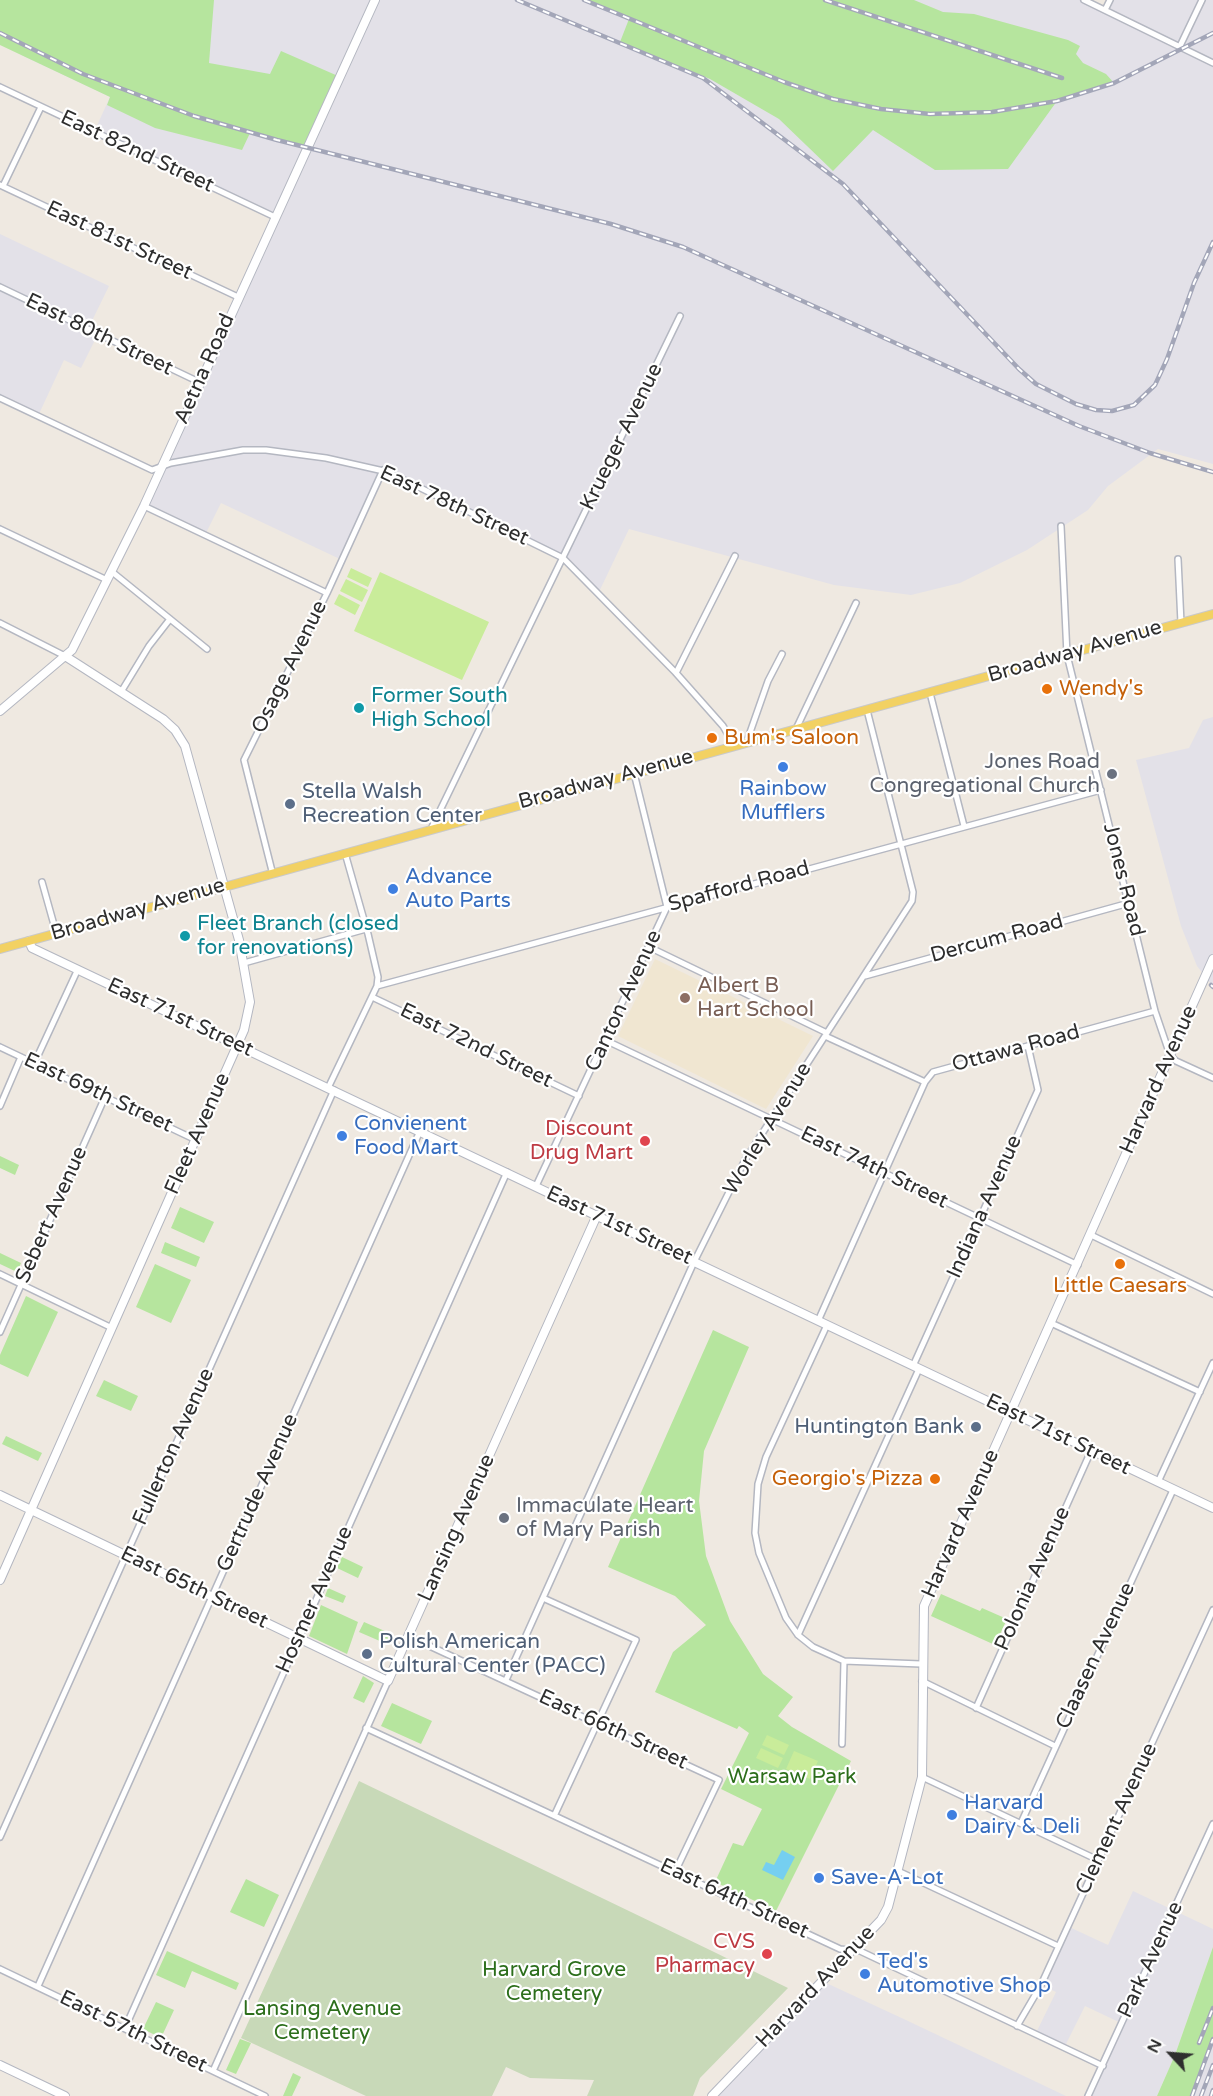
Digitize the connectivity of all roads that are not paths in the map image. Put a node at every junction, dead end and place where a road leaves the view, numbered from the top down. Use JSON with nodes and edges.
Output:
{"nodes":[{"id":1,"x":375,"y":0,"type":"edge"},
{"id":2,"x":1084,"y":0,"type":"edge"},
{"id":3,"x":1110,"y":0,"type":"edge"},
{"id":4,"x":1202,"y":0,"type":"edge"},
{"id":5,"x":1105,"y":10,"type":"junction"},
{"id":6,"x":1180,"y":46,"type":"junction"},
{"id":7,"x":1213,"y":63,"type":"edge"},
{"id":8,"x":0,"y":87,"type":"edge"},
{"id":9,"x":41,"y":107,"type":"junction"},
{"id":10,"x":2,"y":186,"type":"edge"},
{"id":11,"x":275,"y":217,"type":"junction"},
{"id":12,"x":0,"y":287,"type":"edge"},
{"id":13,"x":238,"y":297,"type":"junction"},
{"id":14,"x":680,"y":316,"type":"dead end"},
{"id":15,"x":199,"y":382,"type":"junction"},
{"id":16,"x":0,"y":398,"type":"edge"},
{"id":17,"x":160,"y":468,"type":"junction"},
{"id":18,"x":383,"y":470,"type":"junction"},
{"id":19,"x":144,"y":506,"type":"junction"},
{"id":20,"x":1061,"y":526,"type":"dead end"},
{"id":21,"x":0,"y":529,"type":"edge"},
{"id":22,"x":735,"y":556,"type":"dead end"},
{"id":23,"x":563,"y":558,"type":"junction"},
{"id":24,"x":1178,"y":559,"type":"dead end"},
{"id":25,"x":111,"y":571,"type":"junction"},
{"id":26,"x":107,"y":580,"type":"junction"},
{"id":27,"x":327,"y":593,"type":"junction"},
{"id":28,"x":856,"y":603,"type":"dead end"},
{"id":29,"x":1213,"y":614,"type":"edge"},
{"id":30,"x":170,"y":619,"type":"junction"},
{"id":31,"x":1180,"y":622,"type":"junction"},
{"id":32,"x":0,"y":623,"type":"edge"},
{"id":33,"x":207,"y":649,"type":"dead end"},
{"id":34,"x":782,"y":654,"type":"dead end"},
{"id":35,"x":1067,"y":655,"type":"junction"},
{"id":36,"x":65,"y":656,"type":"junction"},
{"id":37,"x":676,"y":673,"type":"junction"},
{"id":38,"x":121,"y":692,"type":"junction"},
{"id":39,"x":930,"y":693,"type":"junction"},
{"id":40,"x":2,"y":706,"type":"edge"},
{"id":41,"x":867,"y":710,"type":"junction"},
{"id":42,"x":796,"y":729,"type":"junction"},
{"id":43,"x":747,"y":741,"type":"junction"},
{"id":44,"x":734,"y":745,"type":"junction"},
{"id":45,"x":634,"y":773,"type":"junction"},
{"id":46,"x":1101,"y":790,"type":"junction"},
{"id":47,"x":964,"y":826,"type":"junction"},
{"id":48,"x":432,"y":828,"type":"junction"},
{"id":49,"x":900,"y":843,"type":"junction"},
{"id":50,"x":345,"y":852,"type":"junction"},
{"id":51,"x":273,"y":872,"type":"junction"},
{"id":52,"x":42,"y":882,"type":"dead end"},
{"id":53,"x":225,"y":885,"type":"junction"},
{"id":54,"x":1129,"y":903,"type":"junction"},
{"id":55,"x":667,"y":907,"type":"junction"},
{"id":56,"x":366,"y":928,"type":"junction"},
{"id":57,"x":56,"y":932,"type":"junction"},
{"id":58,"x":29,"y":941,"type":"junction"},
{"id":59,"x":649,"y":947,"type":"junction"},
{"id":60,"x":0,"y":949,"type":"edge"},
{"id":61,"x":1213,"y":959,"type":"edge"},
{"id":62,"x":244,"y":963,"type":"junction"},
{"id":63,"x":78,"y":969,"type":"junction"},
{"id":64,"x":865,"y":975,"type":"junction"},
{"id":65,"x":377,"y":986,"type":"junction"},
{"id":66,"x":372,"y":997,"type":"junction"},
{"id":67,"x":1155,"y":1011,"type":"junction"},
{"id":68,"x":826,"y":1035,"type":"junction"},
{"id":69,"x":605,"y":1040,"type":"junction"},
{"id":70,"x":237,"y":1045,"type":"junction"},
{"id":71,"x":1028,"y":1046,"type":"junction"},
{"id":72,"x":0,"y":1047,"type":"edge"},
{"id":73,"x":1170,"y":1055,"type":"junction"},
{"id":74,"x":21,"y":1057,"type":"junction"},
{"id":75,"x":34,"y":1064,"type":"junction"},
{"id":76,"x":1213,"y":1078,"type":"edge"},
{"id":77,"x":925,"y":1083,"type":"junction"},
{"id":78,"x":331,"y":1089,"type":"junction"},
{"id":79,"x":579,"y":1096,"type":"junction"},
{"id":80,"x":105,"y":1097,"type":"junction"},
{"id":81,"x":0,"y":1106,"type":"edge"},
{"id":82,"x":771,"y":1119,"type":"junction"},
{"id":83,"x":420,"y":1131,"type":"junction"},
{"id":84,"x":196,"y":1140,"type":"junction"},
{"id":85,"x":507,"y":1173,"type":"junction"},
{"id":86,"x":884,"y":1174,"type":"junction"},
{"id":87,"x":536,"y":1186,"type":"junction"},
{"id":88,"x":597,"y":1215,"type":"junction"},
{"id":89,"x":979,"y":1219,"type":"junction"},
{"id":90,"x":1091,"y":1235,"type":"junction"},
{"id":91,"x":694,"y":1262,"type":"junction"},
{"id":92,"x":1078,"y":1265,"type":"junction"},
{"id":93,"x":0,"y":1274,"type":"edge"},
{"id":94,"x":21,"y":1284,"type":"junction"},
{"id":95,"x":1213,"y":1294,"type":"edge"},
{"id":96,"x":818,"y":1321,"type":"junction"},
{"id":97,"x":1052,"y":1323,"type":"junction"},
{"id":98,"x":826,"y":1324,"type":"junction"},
{"id":99,"x":112,"y":1328,"type":"junction"},
{"id":100,"x":0,"y":1332,"type":"edge"},
{"id":101,"x":1213,"y":1363,"type":"edge"},
{"id":102,"x":916,"y":1367,"type":"junction"},
{"id":103,"x":1200,"y":1392,"type":"junction"},
{"id":104,"x":1011,"y":1412,"type":"junction"},
{"id":105,"x":1090,"y":1451,"type":"junction"},
{"id":106,"x":1158,"y":1482,"type":"junction"},
{"id":107,"x":1173,"y":1490,"type":"junction"},
{"id":108,"x":0,"y":1495,"type":"edge"},
{"id":109,"x":1213,"y":1508,"type":"edge"},
{"id":110,"x":31,"y":1510,"type":"junction"},
{"id":111,"x":126,"y":1555,"type":"junction"},
{"id":112,"x":0,"y":1580,"type":"edge"},
{"id":113,"x":211,"y":1597,"type":"junction"},
{"id":114,"x":543,"y":1598,"type":"junction"},
{"id":115,"x":1213,"y":1610,"type":"edge"},
{"id":116,"x":798,"y":1635,"type":"junction"},
{"id":117,"x":408,"y":1636,"type":"junction"},
{"id":118,"x":298,"y":1638,"type":"junction"},
{"id":119,"x":844,"y":1661,"type":"junction"},
{"id":120,"x":921,"y":1664,"type":"junction"},
{"id":121,"x":506,"y":1680,"type":"junction"},
{"id":122,"x":388,"y":1681,"type":"junction"},
{"id":123,"x":922,"y":1681,"type":"junction"},
{"id":124,"x":976,"y":1707,"type":"junction"},
{"id":125,"x":598,"y":1724,"type":"junction"},
{"id":126,"x":366,"y":1728,"type":"junction"},
{"id":127,"x":842,"y":1744,"type":"dead end"},
{"id":128,"x":1055,"y":1746,"type":"junction"},
{"id":129,"x":922,"y":1777,"type":"junction"},
{"id":130,"x":555,"y":1815,"type":"junction"},
{"id":131,"x":1021,"y":1823,"type":"junction"},
{"id":132,"x":1213,"y":1824,"type":"edge"},
{"id":133,"x":0,"y":1838,"type":"edge"},
{"id":134,"x":1098,"y":1860,"type":"junction"},
{"id":135,"x":898,"y":1871,"type":"junction"},
{"id":136,"x":675,"y":1872,"type":"junction"},
{"id":137,"x":1058,"y":1946,"type":"junction"},
{"id":138,"x":852,"y":1950,"type":"junction"},
{"id":139,"x":0,"y":1969,"type":"edge"},
{"id":140,"x":38,"y":1986,"type":"junction"},
{"id":141,"x":1017,"y":2026,"type":"junction"},
{"id":142,"x":125,"y":2028,"type":"junction"},
{"id":143,"x":0,"y":2065,"type":"edge"},
{"id":144,"x":1102,"y":2066,"type":"junction"},
{"id":145,"x":213,"y":2071,"type":"junction"},
{"id":146,"x":65,"y":2096,"type":"edge"},
{"id":147,"x":265,"y":2096,"type":"edge"},
{"id":148,"x":712,"y":2096,"type":"edge"},
{"id":149,"x":1088,"y":2096,"type":"edge"}],
"edges":[{"from":1,"to":11,"type":"street","name":"Aetna Road"},
{"from":2,"to":5,"type":"street"},
{"from":3,"to":5,"type":"street"},
{"from":4,"to":6,"type":"street"},
{"from":5,"to":6,"type":"street"},
{"from":6,"to":7,"type":"street"},
{"from":8,"to":9,"type":"street","name":"East 82nd Street"},
{"from":9,"to":10,"type":"street"},
{"from":9,"to":11,"type":"street","name":"East 82nd Street"},
{"from":10,"to":13,"type":"street","name":"East 81st Street"},
{"from":11,"to":13,"type":"street","name":"Aetna Road"},
{"from":12,"to":15,"type":"street","name":"East 80th Street"},
{"from":13,"to":15,"type":"street","name":"Aetna Road"},
{"from":14,"to":23,"type":"street","name":"Krueger Avenue"},
{"from":15,"to":17,"type":"street","name":"Aetna Road"},
{"from":16,"to":17,"type":"street"},
{"from":17,"to":18,"type":"street","name":"East 78th Street"},
{"from":17,"to":19,"type":"street","name":"Aetna Road"},
{"from":18,"to":23,"type":"street","name":"East 78th Street"},
{"from":18,"to":27,"type":"street","name":"Osage Avenue"},
{"from":19,"to":25,"type":"street","name":"Aetna Road"},
{"from":19,"to":27,"type":"street"},
{"from":20,"to":35,"type":"street","name":"Jones Road"},
{"from":21,"to":26,"type":"street"},
{"from":22,"to":37,"type":"street"},
{"from":23,"to":37,"type":"street","name":"East 78th Street"},
{"from":23,"to":48,"type":"street","name":"Krueger Avenue"},
{"from":24,"to":31,"type":"street"},
{"from":25,"to":26,"type":"street","name":"Aetna Road"},
{"from":25,"to":30,"type":"street"},
{"from":26,"to":36,"type":"street","name":"Aetna Road"},
{"from":27,"to":51,"type":"street","name":"Osage Avenue"},
{"from":28,"to":42,"type":"street"},
{"from":29,"to":31,"type":"main road","name":"Broadway Avenue"},
{"from":30,"to":33,"type":"street"},
{"from":30,"to":38,"type":"street"},
{"from":31,"to":35,"type":"main road","name":"Broadway Avenue"},
{"from":32,"to":36,"type":"street"},
{"from":34,"to":43,"type":"street"},
{"from":35,"to":39,"type":"main road","name":"Broadway Avenue"},
{"from":35,"to":46,"type":"street","name":"Jones Road"},
{"from":36,"to":38,"type":"street","name":"Fleet Avenue"},
{"from":36,"to":40,"type":"street","name":"Aetna Road"},
{"from":37,"to":44,"type":"street","name":"East 78th Street"},
{"from":38,"to":53,"type":"street","name":"Fleet Avenue"},
{"from":39,"to":41,"type":"main road","name":"Broadway Avenue"},
{"from":39,"to":47,"type":"street"},
{"from":41,"to":42,"type":"main road","name":"Broadway Avenue"},
{"from":41,"to":49,"type":"street","name":"Worley Avenue"},
{"from":42,"to":43,"type":"main road","name":"Broadway Avenue"},
{"from":43,"to":44,"type":"main road","name":"Broadway Avenue"},
{"from":44,"to":45,"type":"main road","name":"Broadway Avenue"},
{"from":45,"to":48,"type":"main road","name":"Broadway Avenue"},
{"from":45,"to":55,"type":"street","name":"Canton Avenue"},
{"from":46,"to":47,"type":"street","name":"Spafford Road"},
{"from":46,"to":54,"type":"street","name":"Jones Road"},
{"from":47,"to":49,"type":"street","name":"Spafford Road"},
{"from":48,"to":50,"type":"main road","name":"Broadway Avenue"},
{"from":49,"to":55,"type":"street","name":"Spafford Road"},
{"from":49,"to":64,"type":"street","name":"Worley Avenue"},
{"from":50,"to":51,"type":"main road","name":"Broadway Avenue"},
{"from":50,"to":56,"type":"street"},
{"from":51,"to":53,"type":"main road","name":"Broadway Avenue"},
{"from":52,"to":57,"type":"street"},
{"from":53,"to":57,"type":"main road","name":"Broadway Avenue"},
{"from":53,"to":62,"type":"street","name":"Fleet Avenue"},
{"from":54,"to":64,"type":"street","name":"Dercum Road"},
{"from":54,"to":67,"type":"street","name":"Jones Road"},
{"from":55,"to":59,"type":"street","name":"Canton Avenue"},
{"from":55,"to":65,"type":"street","name":"Spafford Road"},
{"from":56,"to":62,"type":"street"},
{"from":56,"to":65,"type":"street"},
{"from":57,"to":58,"type":"main road","name":"Broadway Avenue"},
{"from":58,"to":60,"type":"main road","name":"Broadway Avenue"},
{"from":58,"to":63,"type":"street","name":"East 71st Street"},
{"from":59,"to":68,"type":"street"},
{"from":59,"to":69,"type":"street","name":"Canton Avenue"},
{"from":61,"to":73,"type":"street","name":"Harvard Avenue"},
{"from":62,"to":70,"type":"street","name":"Fleet Avenue"},
{"from":63,"to":70,"type":"street","name":"East 71st Street"},
{"from":63,"to":75,"type":"street"},
{"from":64,"to":68,"type":"street","name":"Worley Avenue"},
{"from":65,"to":66,"type":"street","name":"Fullerton Avenue"},
{"from":66,"to":78,"type":"street","name":"Fullerton Avenue"},
{"from":66,"to":79,"type":"street","name":"East 72nd Street"},
{"from":67,"to":71,"type":"street","name":"Ottawa Road"},
{"from":67,"to":73,"type":"street","name":"Jones Road"},
{"from":68,"to":77,"type":"street"},
{"from":68,"to":82,"type":"street","name":"Worley Avenue"},
{"from":69,"to":79,"type":"street","name":"Canton Avenue"},
{"from":69,"to":82,"type":"street","name":"East 74th Street"},
{"from":70,"to":78,"type":"street","name":"East 71st Street"},
{"from":70,"to":84,"type":"street","name":"Fleet Avenue"},
{"from":71,"to":77,"type":"street","name":"Ottawa Road"},
{"from":71,"to":89,"type":"street","name":"Indiana Avenue"},
{"from":72,"to":74,"type":"street","name":"East 69th Street"},
{"from":73,"to":76,"type":"street"},
{"from":73,"to":90,"type":"street","name":"Harvard Avenue"},
{"from":74,"to":75,"type":"street","name":"East 69th Street"},
{"from":74,"to":81,"type":"street"},
{"from":75,"to":80,"type":"street","name":"East 69th Street"},
{"from":77,"to":86,"type":"street","name":"Ottawa Road"},
{"from":78,"to":83,"type":"street","name":"East 71st Street"},
{"from":78,"to":111,"type":"street","name":"Fullerton Avenue"},
{"from":79,"to":87,"type":"street","name":"Canton Avenue"},
{"from":80,"to":84,"type":"street","name":"East 69th Street"},
{"from":80,"to":94,"type":"street","name":"Sebert Avenue"},
{"from":82,"to":86,"type":"street","name":"East 74th Street"},
{"from":82,"to":91,"type":"street","name":"Worley Avenue"},
{"from":83,"to":85,"type":"street","name":"East 71st Street"},
{"from":83,"to":113,"type":"street","name":"Gertrude Avenue"},
{"from":84,"to":99,"type":"street","name":"Fleet Avenue"},
{"from":85,"to":87,"type":"street","name":"East 71st Street"},
{"from":85,"to":118,"type":"street","name":"Hosmer Avenue"},
{"from":86,"to":89,"type":"street","name":"East 74th Street"},
{"from":86,"to":96,"type":"street","name":"Ottawa Road"},
{"from":87,"to":88,"type":"street","name":"East 71st Street"},
{"from":88,"to":91,"type":"street","name":"East 71st Street"},
{"from":88,"to":117,"type":"street","name":"Lansing Avenue"},
{"from":89,"to":92,"type":"street","name":"East 74th Street"},
{"from":89,"to":102,"type":"street","name":"Indiana Avenue"},
{"from":90,"to":92,"type":"street","name":"Harvard Avenue"},
{"from":90,"to":95,"type":"street"},
{"from":91,"to":96,"type":"street","name":"East 71st Street"},
{"from":91,"to":114,"type":"street","name":"Worley Avenue"},
{"from":92,"to":97,"type":"street","name":"Harvard Avenue"},
{"from":93,"to":94,"type":"street"},
{"from":94,"to":99,"type":"street"},
{"from":94,"to":100,"type":"street","name":"Sebert Avenue"},
{"from":96,"to":98,"type":"street","name":"East 71st Street"},
{"from":97,"to":103,"type":"street"},
{"from":97,"to":104,"type":"street","name":"Harvard Avenue"},
{"from":98,"to":102,"type":"street","name":"East 71st Street"},
{"from":98,"to":116,"type":"street"},
{"from":99,"to":110,"type":"street","name":"Fleet Avenue"},
{"from":101,"to":103,"type":"street"},
{"from":102,"to":104,"type":"street","name":"East 71st Street"},
{"from":102,"to":116,"type":"street","name":"Indiana Avenue"},
{"from":103,"to":106,"type":"street"},
{"from":104,"to":105,"type":"street","name":"East 71st Street"},
{"from":104,"to":120,"type":"street","name":"Harvard Avenue"},
{"from":105,"to":106,"type":"street","name":"East 71st Street"},
{"from":105,"to":124,"type":"street","name":"Polonia Avenue"},
{"from":106,"to":107,"type":"street","name":"East 71st Street"},
{"from":107,"to":109,"type":"street","name":"East 71st Street"},
{"from":107,"to":128,"type":"street","name":"Claasen Avenue"},
{"from":108,"to":110,"type":"street","name":"East 65th Street"},
{"from":110,"to":111,"type":"street","name":"East 65th Street"},
{"from":110,"to":112,"type":"street","name":"Fleet Avenue"},
{"from":111,"to":113,"type":"street","name":"East 65th Street"},
{"from":111,"to":133,"type":"street","name":"Fullerton Avenue"},
{"from":113,"to":118,"type":"street","name":"East 65th Street"},
{"from":113,"to":140,"type":"street","name":"Gertrude Avenue"},
{"from":114,"to":121,"type":"street","name":"Worley Avenue"},
{"from":114,"to":125,"type":"street"},
{"from":115,"to":134,"type":"street","name":"Clement Avenue"},
{"from":116,"to":119,"type":"street"},
{"from":117,"to":121,"type":"street","name":"East 66th Street"},
{"from":117,"to":122,"type":"street","name":"Lansing Avenue"},
{"from":118,"to":122,"type":"street","name":"East 65th Street"},
{"from":118,"to":142,"type":"street","name":"Hosmer Avenue"},
{"from":119,"to":120,"type":"street"},
{"from":119,"to":127,"type":"street"},
{"from":120,"to":123,"type":"street","name":"Harvard Avenue"},
{"from":121,"to":125,"type":"street","name":"East 66th Street"},
{"from":122,"to":126,"type":"street","name":"Lansing Avenue"},
{"from":123,"to":124,"type":"street"},
{"from":123,"to":129,"type":"street","name":"Harvard Avenue"},
{"from":124,"to":128,"type":"street"},
{"from":125,"to":130,"type":"street"},
{"from":125,"to":136,"type":"street","name":"East 66th Street"},
{"from":126,"to":130,"type":"street","name":"East 64th Street"},
{"from":126,"to":145,"type":"street","name":"Lansing Avenue"},
{"from":128,"to":131,"type":"street","name":"Claasen Avenue"},
{"from":129,"to":131,"type":"street"},
{"from":129,"to":135,"type":"street","name":"Harvard Avenue"},
{"from":130,"to":136,"type":"street","name":"East 64th Street"},
{"from":131,"to":134,"type":"street"},
{"from":132,"to":144,"type":"street","name":"Park Avenue"},
{"from":134,"to":137,"type":"street","name":"Clement Avenue"},
{"from":135,"to":137,"type":"street"},
{"from":135,"to":138,"type":"street","name":"Harvard Avenue"},
{"from":136,"to":138,"type":"street","name":"East 64th Street"},
{"from":137,"to":141,"type":"street","name":"Clement Avenue"},
{"from":138,"to":141,"type":"street","name":"East 64th Street"},
{"from":138,"to":148,"type":"street","name":"Harvard Avenue"},
{"from":139,"to":140,"type":"street","name":"East 57th Street"},
{"from":140,"to":142,"type":"street","name":"East 57th Street"},
{"from":141,"to":144,"type":"street","name":"East 64th Street"},
{"from":142,"to":145,"type":"street","name":"East 57th Street"},
{"from":143,"to":146,"type":"street"},
{"from":144,"to":149,"type":"street","name":"Park Avenue"},
{"from":145,"to":147,"type":"street","name":"East 57th Street"}]}
